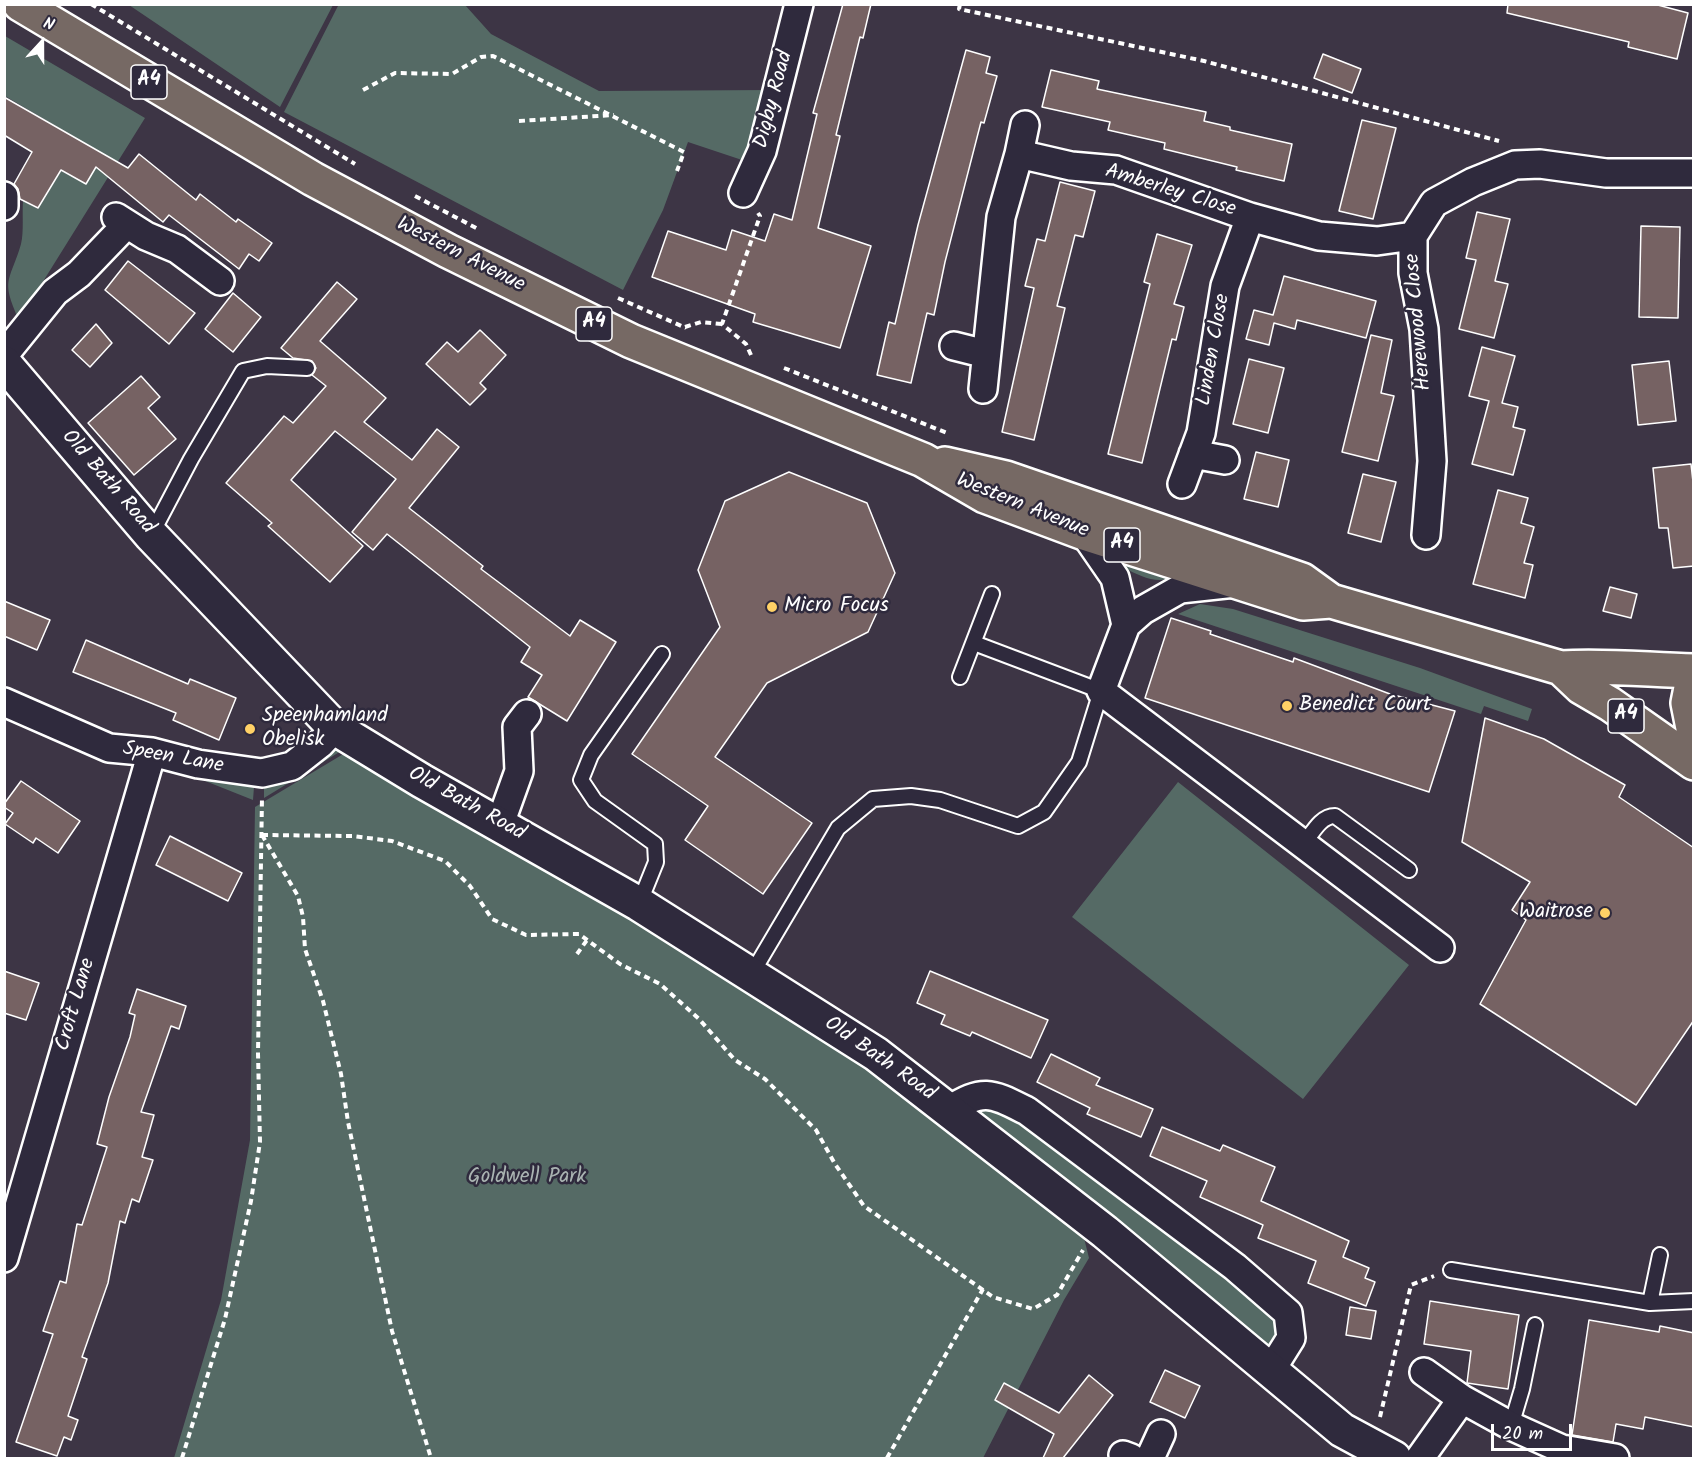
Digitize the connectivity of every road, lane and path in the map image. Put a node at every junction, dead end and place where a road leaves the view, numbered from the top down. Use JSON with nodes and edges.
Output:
{"nodes":[{"id":1,"x":20,"y":4,"type":"edge"},
{"id":2,"x":92,"y":4,"type":"edge"},
{"id":3,"x":799,"y":4,"type":"edge"},
{"id":4,"x":960,"y":4,"type":"edge"},
{"id":5,"x":363,"y":90,"type":"dead end"},
{"id":6,"x":615,"y":115,"type":"junction"},
{"id":7,"x":519,"y":122,"type":"dead end"},
{"id":8,"x":1025,"y":125,"type":"dead end"},
{"id":9,"x":1501,"y":142,"type":"dead end"},
{"id":10,"x":1019,"y":154,"type":"junction"},
{"id":11,"x":361,"y":168,"type":"dead end"},
{"id":12,"x":677,"y":171,"type":"dead end"},
{"id":13,"x":1694,"y":173,"type":"edge"},
{"id":14,"x":743,"y":193,"type":"joint"},
{"id":15,"x":412,"y":195,"type":"dead end"},
{"id":16,"x":4,"y":196,"type":"edge"},
{"id":17,"x":4,"y":206,"type":"edge"},
{"id":18,"x":1250,"y":217,"type":"junction"},
{"id":19,"x":482,"y":231,"type":"dead end"},
{"id":20,"x":1413,"y":236,"type":"junction"},
{"id":21,"x":220,"y":281,"type":"dead end"},
{"id":22,"x":609,"y":294,"type":"dead end"},
{"id":23,"x":722,"y":324,"type":"junction"},
{"id":24,"x":684,"y":327,"type":"junction"},
{"id":25,"x":694,"y":332,"type":"dead end"},
{"id":26,"x":954,"y":346,"type":"dead end"},
{"id":27,"x":986,"y":354,"type":"junction"},
{"id":28,"x":4,"y":355,"type":"edge"},
{"id":29,"x":751,"y":355,"type":"dead end"},
{"id":30,"x":4,"y":363,"type":"edge"},
{"id":31,"x":307,"y":368,"type":"dead end"},
{"id":32,"x":983,"y":389,"type":"dead end"},
{"id":33,"x":1193,"y":454,"type":"junction"},
{"id":34,"x":923,"y":460,"type":"junction"},
{"id":35,"x":1225,"y":460,"type":"dead end"},
{"id":36,"x":1182,"y":484,"type":"dead end"},
{"id":37,"x":1084,"y":534,"type":"junction"},
{"id":38,"x":152,"y":535,"type":"junction"},
{"id":39,"x":1426,"y":535,"type":"dead end"},
{"id":40,"x":1237,"y":583,"type":"junction"},
{"id":41,"x":992,"y":594,"type":"dead end"},
{"id":42,"x":1331,"y":601,"type":"junction"},
{"id":43,"x":1126,"y":625,"type":"junction"},
{"id":44,"x":974,"y":643,"type":"junction"},
{"id":45,"x":662,"y":654,"type":"dead end"},
{"id":46,"x":1561,"y":668,"type":"junction"},
{"id":47,"x":1694,"y":672,"type":"edge"},
{"id":48,"x":960,"y":677,"type":"dead end"},
{"id":49,"x":1101,"y":691,"type":"junction"},
{"id":50,"x":4,"y":702,"type":"edge"},
{"id":51,"x":527,"y":714,"type":"dead end"},
{"id":52,"x":335,"y":728,"type":"junction"},
{"id":53,"x":1694,"y":733,"type":"edge"},
{"id":54,"x":152,"y":752,"type":"junction"},
{"id":55,"x":1694,"y":763,"type":"edge"},
{"id":56,"x":262,"y":773,"type":"junction"},
{"id":57,"x":500,"y":824,"type":"junction"},
{"id":58,"x":262,"y":835,"type":"junction"},
{"id":59,"x":1304,"y":845,"type":"junction"},
{"id":60,"x":1409,"y":870,"type":"dead end"},
{"id":61,"x":639,"y":904,"type":"junction"},
{"id":62,"x":587,"y":940,"type":"junction"},
{"id":63,"x":1440,"y":948,"type":"dead end"},
{"id":64,"x":577,"y":954,"type":"dead end"},
{"id":65,"x":751,"y":975,"type":"junction"},
{"id":66,"x":949,"y":1110,"type":"junction"},
{"id":67,"x":1097,"y":1227,"type":"junction"},
{"id":68,"x":1660,"y":1255,"type":"dead end"},
{"id":69,"x":4,"y":1258,"type":"edge"},
{"id":70,"x":1451,"y":1270,"type":"joint"},
{"id":71,"x":983,"y":1289,"type":"junction"},
{"id":72,"x":1694,"y":1301,"type":"edge"},
{"id":73,"x":1650,"y":1303,"type":"junction"},
{"id":74,"x":1535,"y":1325,"type":"dead end"},
{"id":75,"x":1270,"y":1370,"type":"junction"},
{"id":76,"x":1424,"y":1372,"type":"dead end"},
{"id":77,"x":1462,"y":1399,"type":"junction"},
{"id":78,"x":1511,"y":1426,"type":"junction"},
{"id":79,"x":1161,"y":1434,"type":"dead end"},
{"id":80,"x":1383,"y":1453,"type":"edge"},
{"id":81,"x":182,"y":1458,"type":"edge"},
{"id":82,"x":431,"y":1458,"type":"edge"},
{"id":83,"x":886,"y":1458,"type":"edge"},
{"id":84,"x":1150,"y":1458,"type":"edge"},
{"id":85,"x":1420,"y":1458,"type":"edge"},
{"id":86,"x":1616,"y":1458,"type":"edge"}],
"edges":[{"from":1,"to":34,"type":"main road","name":"Western Avenue","number":"A4"},
{"from":2,"to":11,"type":"path"},
{"from":3,"to":14,"type":"street","name":"Digby Road"},
{"from":4,"to":9,"type":"path"},
{"from":5,"to":6,"type":"path"},
{"from":6,"to":7,"type":"path"},
{"from":6,"to":12,"type":"path"},
{"from":8,"to":10,"type":"street"},
{"from":10,"to":18,"type":"street","name":"Amberley Close"},
{"from":10,"to":27,"type":"street"},
{"from":13,"to":20,"type":"street","name":"Herewood Close"},
{"from":14,"to":23,"type":"path"},
{"from":15,"to":19,"type":"path"},
{"from":16,"to":17,"type":"street"},
{"from":18,"to":20,"type":"street","name":"Amberley Close"},
{"from":18,"to":33,"type":"street","name":"Linden Close"},
{"from":20,"to":39,"type":"street","name":"Herewood Close"},
{"from":21,"to":28,"type":"street"},
{"from":22,"to":24,"type":"path"},
{"from":23,"to":24,"type":"path"},
{"from":23,"to":29,"type":"path"},
{"from":24,"to":25,"type":"path"},
{"from":26,"to":27,"type":"street"},
{"from":27,"to":32,"type":"street"},
{"from":30,"to":38,"type":"street","name":"Old Bath Road"},
{"from":31,"to":38,"type":"lane"},
{"from":33,"to":35,"type":"street"},
{"from":33,"to":36,"type":"street","name":"Linden Close"},
{"from":34,"to":37,"type":"main road","name":"Western Avenue","number":"A4"},
{"from":34,"to":42,"type":"main road","name":"Western Avenue","number":"A4"},
{"from":37,"to":40,"type":"main road","name":"Western Avenue","number":"A4"},
{"from":37,"to":43,"type":"street"},
{"from":38,"to":52,"type":"street","name":"Old Bath Road"},
{"from":40,"to":42,"type":"main road","name":"Western Avenue","number":"A4"},
{"from":40,"to":43,"type":"street"},
{"from":41,"to":44,"type":"lane"},
{"from":42,"to":46,"type":"main road","name":"Western Avenue","number":"A4"},
{"from":43,"to":49,"type":"street"},
{"from":44,"to":48,"type":"lane"},
{"from":44,"to":49,"type":"lane"},
{"from":45,"to":61,"type":"lane"},
{"from":46,"to":47,"type":"main road","name":"Western Avenue","number":"A4"},
{"from":46,"to":55,"type":"main road","name":"Western Avenue","number":"A4"},
{"from":47,"to":53,"type":"main road","number":"A4"},
{"from":49,"to":59,"type":"street"},
{"from":49,"to":65,"type":"lane"},
{"from":50,"to":54,"type":"street","name":"Speen Lane"},
{"from":51,"to":57,"type":"street"},
{"from":52,"to":56,"type":"street","name":"Speen Lane"},
{"from":52,"to":57,"type":"street","name":"Old Bath Road"},
{"from":54,"to":56,"type":"street","name":"Speen Lane"},
{"from":54,"to":69,"type":"street","name":"Croft Lane"},
{"from":56,"to":58,"type":"path"},
{"from":57,"to":61,"type":"street","name":"Old Bath Road"},
{"from":58,"to":62,"type":"path"},
{"from":58,"to":81,"type":"path"},
{"from":58,"to":82,"type":"path"},
{"from":59,"to":60,"type":"lane"},
{"from":59,"to":63,"type":"street"},
{"from":61,"to":65,"type":"street","name":"Old Bath Road"},
{"from":62,"to":64,"type":"path"},
{"from":62,"to":71,"type":"path"},
{"from":65,"to":66,"type":"street","name":"Old Bath Road"},
{"from":66,"to":67,"type":"street","name":"Old Bath Road"},
{"from":66,"to":75,"type":"street","name":"Old Bath Road"},
{"from":67,"to":71,"type":"path"},
{"from":67,"to":75,"type":"street","name":"Old Bath Road"},
{"from":68,"to":73,"type":"lane"},
{"from":70,"to":73,"type":"lane"},
{"from":70,"to":80,"type":"path"},
{"from":71,"to":83,"type":"path"},
{"from":72,"to":73,"type":"lane"},
{"from":74,"to":78,"type":"lane"},
{"from":75,"to":80,"type":"street","name":"Old Bath Road"},
{"from":76,"to":77,"type":"street"},
{"from":77,"to":78,"type":"street"},
{"from":77,"to":85,"type":"street"},
{"from":78,"to":86,"type":"street"},
{"from":79,"to":84,"type":"street"}]}
